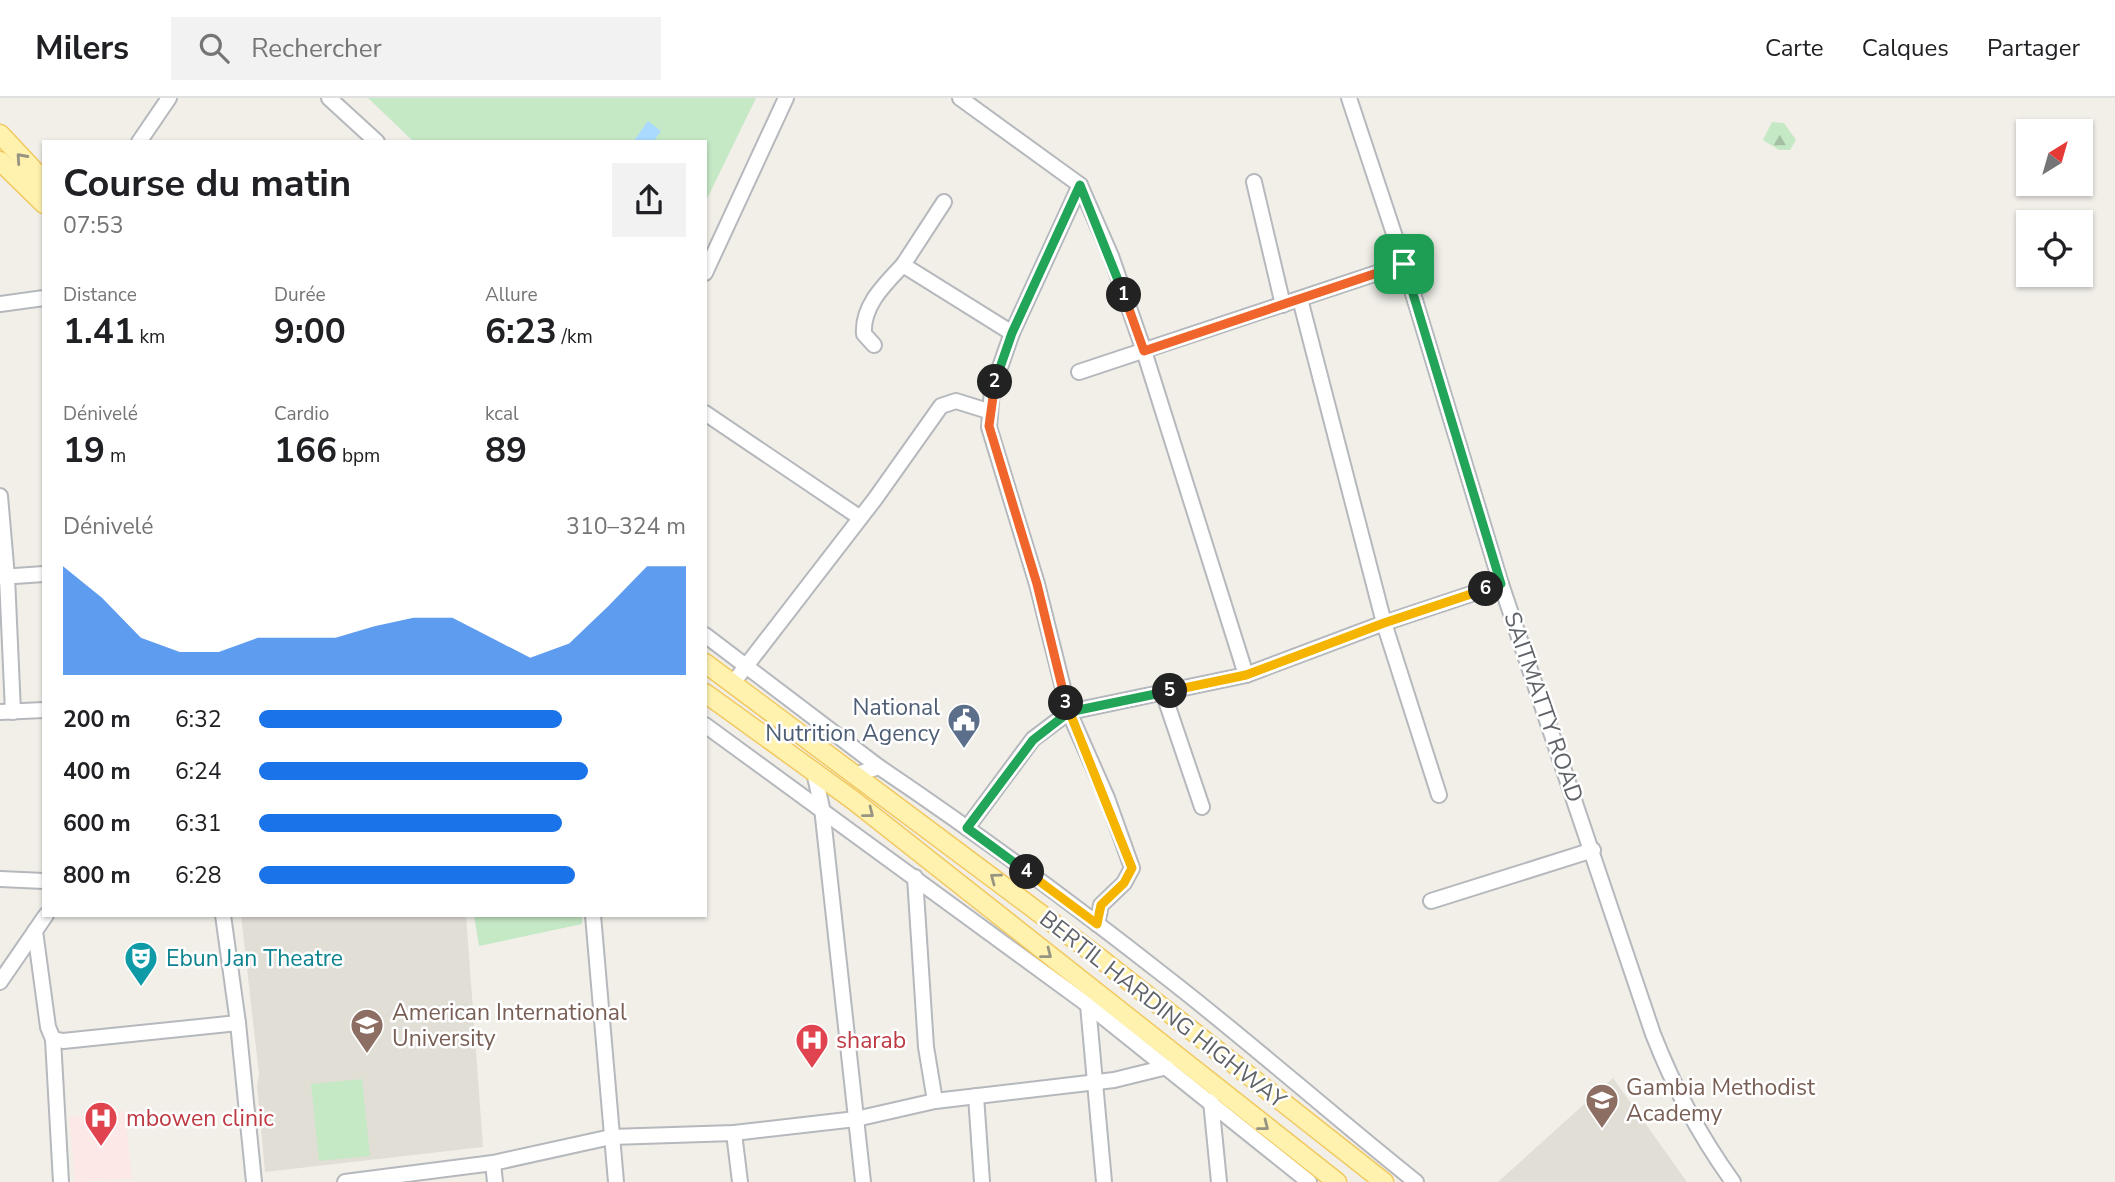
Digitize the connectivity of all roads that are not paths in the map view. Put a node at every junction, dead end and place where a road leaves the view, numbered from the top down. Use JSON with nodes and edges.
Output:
{"nodes":[{"id":1,"x":169,"y":98,"type":"edge"},
{"id":2,"x":329,"y":98,"type":"edge"},
{"id":3,"x":786,"y":98,"type":"edge"},
{"id":4,"x":1349,"y":98,"type":"edge"},
{"id":5,"x":968,"y":100,"type":"edge"},
{"id":6,"x":0,"y":134,"type":"edge"},
{"id":7,"x":140,"y":140,"type":"edge"},
{"id":8,"x":375,"y":140,"type":"edge"},
{"id":9,"x":0,"y":161,"type":"edge"},
{"id":10,"x":42,"y":179,"type":"edge"},
{"id":11,"x":1254,"y":182,"type":"dead end"},
{"id":12,"x":1080,"y":185,"type":"junction"},
{"id":13,"x":944,"y":201,"type":"dead end"},
{"id":14,"x":42,"y":202,"type":"edge"},
{"id":15,"x":1404,"y":264,"type":"junction"},
{"id":16,"x":903,"y":265,"type":"junction"},
{"id":17,"x":707,"y":269,"type":"edge"},
{"id":18,"x":42,"y":298,"type":"edge"},
{"id":19,"x":1300,"y":299,"type":"junction"},
{"id":20,"x":0,"y":304,"type":"edge"},
{"id":21,"x":1283,"y":305,"type":"junction"},
{"id":22,"x":1012,"y":333,"type":"junction"},
{"id":23,"x":874,"y":345,"type":"dead end"},
{"id":24,"x":1144,"y":351,"type":"junction"},
{"id":25,"x":1079,"y":372,"type":"dead end"},
{"id":26,"x":988,"y":411,"type":"junction"},
{"id":27,"x":707,"y":414,"type":"edge"},
{"id":28,"x":0,"y":496,"type":"edge"},
{"id":29,"x":859,"y":517,"type":"junction"},
{"id":30,"x":42,"y":575,"type":"edge"},
{"id":31,"x":4,"y":577,"type":"edge"},
{"id":32,"x":1501,"y":584,"type":"junction"},
{"id":33,"x":1384,"y":623,"type":"junction"},
{"id":34,"x":707,"y":636,"type":"edge"},
{"id":35,"x":707,"y":664,"type":"edge"},
{"id":36,"x":746,"y":665,"type":"junction"},
{"id":37,"x":1246,"y":675,"type":"junction"},
{"id":38,"x":733,"y":683,"type":"junction"},
{"id":39,"x":1163,"y":692,"type":"junction"},
{"id":40,"x":707,"y":693,"type":"edge"},
{"id":41,"x":42,"y":710,"type":"edge"},
{"id":42,"x":6,"y":712,"type":"edge"},
{"id":43,"x":1069,"y":712,"type":"junction"},
{"id":44,"x":707,"y":726,"type":"edge"},
{"id":45,"x":878,"y":766,"type":"junction"},
{"id":46,"x":814,"y":772,"type":"junction"},
{"id":47,"x":857,"y":774,"type":"junction"},
{"id":48,"x":1439,"y":795,"type":"dead end"},
{"id":49,"x":1202,"y":807,"type":"dead end"},
{"id":50,"x":822,"y":808,"type":"junction"},
{"id":51,"x":967,"y":828,"type":"junction"},
{"id":52,"x":1593,"y":850,"type":"junction"},
{"id":53,"x":915,"y":877,"type":"junction"},
{"id":54,"x":0,"y":880,"type":"edge"},
{"id":55,"x":42,"y":881,"type":"edge"},
{"id":56,"x":1432,"y":901,"type":"dead end"},
{"id":57,"x":46,"y":917,"type":"edge"},
{"id":58,"x":223,"y":917,"type":"edge"},
{"id":59,"x":593,"y":917,"type":"edge"},
{"id":60,"x":1097,"y":924,"type":"junction"},
{"id":61,"x":35,"y":931,"type":"junction"},
{"id":62,"x":0,"y":982,"type":"edge"},
{"id":63,"x":1088,"y":1005,"type":"junction"},
{"id":64,"x":238,"y":1023,"type":"junction"},
{"id":65,"x":53,"y":1039,"type":"junction"},
{"id":66,"x":1167,"y":1067,"type":"junction"},
{"id":67,"x":1096,"y":1082,"type":"junction"},
{"id":68,"x":976,"y":1096,"type":"junction"},
{"id":69,"x":936,"y":1101,"type":"junction"},
{"id":70,"x":1211,"y":1101,"type":"junction"},
{"id":71,"x":856,"y":1119,"type":"junction"},
{"id":72,"x":734,"y":1133,"type":"junction"},
{"id":73,"x":611,"y":1137,"type":"junction"},
{"id":74,"x":493,"y":1163,"type":"junction"},
{"id":75,"x":376,"y":1181,"type":"edge"},
{"id":76,"x":61,"y":1182,"type":"edge"},
{"id":77,"x":254,"y":1182,"type":"edge"},
{"id":78,"x":345,"y":1182,"type":"edge"},
{"id":79,"x":495,"y":1182,"type":"edge"},
{"id":80,"x":616,"y":1182,"type":"edge"},
{"id":81,"x":740,"y":1182,"type":"edge"},
{"id":82,"x":863,"y":1182,"type":"edge"},
{"id":83,"x":982,"y":1182,"type":"edge"},
{"id":84,"x":1104,"y":1182,"type":"edge"},
{"id":85,"x":1219,"y":1182,"type":"edge"},
{"id":86,"x":1309,"y":1182,"type":"edge"},
{"id":87,"x":1337,"y":1182,"type":"edge"},
{"id":88,"x":1384,"y":1182,"type":"edge"},
{"id":89,"x":1416,"y":1182,"type":"edge"},
{"id":90,"x":1733,"y":1182,"type":"edge"}],
"edges":[{"from":1,"to":7,"type":"street"},
{"from":2,"to":8,"type":"street"},
{"from":3,"to":17,"type":"street"},
{"from":4,"to":15,"type":"street","name":"SAITMATTY ROAD"},
{"from":5,"to":12,"type":"street"},
{"from":10,"to":6,"type":"main road","one_way":true},
{"from":9,"to":14,"type":"main road"},
{"from":11,"to":21,"type":"street"},
{"from":12,"to":22,"type":"street"},
{"from":12,"to":24,"type":"street"},
{"from":13,"to":16,"type":"street"},
{"from":15,"to":19,"type":"street"},
{"from":15,"to":32,"type":"street","name":"SAITMATTY ROAD"},
{"from":16,"to":22,"type":"street"},
{"from":16,"to":23,"type":"street"},
{"from":18,"to":20,"type":"street"},
{"from":19,"to":21,"type":"street"},
{"from":19,"to":33,"type":"street"},
{"from":21,"to":24,"type":"street"},
{"from":22,"to":26,"type":"street"},
{"from":24,"to":25,"type":"street"},
{"from":24,"to":37,"type":"street"},
{"from":26,"to":29,"type":"street"},
{"from":26,"to":43,"type":"street"},
{"from":27,"to":29,"type":"street"},
{"from":28,"to":31,"type":"street"},
{"from":29,"to":36,"type":"street"},
{"from":30,"to":31,"type":"street"},
{"from":31,"to":42,"type":"street"},
{"from":32,"to":33,"type":"street"},
{"from":32,"to":52,"type":"street","name":"SAITMATTY ROAD"},
{"from":33,"to":37,"type":"street"},
{"from":33,"to":48,"type":"street"},
{"from":34,"to":36,"type":"street"},
{"from":35,"to":38,"type":"main road","name":"BERTIL HARDING HIGHWAY"},
{"from":36,"to":38,"type":"street"},
{"from":36,"to":45,"type":"street"},
{"from":37,"to":39,"type":"street"},
{"from":38,"to":47,"type":"main road","name":"BERTIL HARDING HIGHWAY"},
{"from":39,"to":43,"type":"street"},
{"from":39,"to":49,"type":"street"},
{"from":40,"to":46,"type":"main road","name":"BERTIL HARDING HIGHWAY"},
{"from":41,"to":42,"type":"street"},
{"from":43,"to":51,"type":"street"},
{"from":43,"to":60,"type":"street"},
{"from":44,"to":50,"type":"street"},
{"from":45,"to":47,"type":"street"},
{"from":45,"to":51,"type":"street"},
{"from":46,"to":50,"type":"street"},
{"from":46,"to":87,"type":"main road","name":"BERTIL HARDING HIGHWAY","one_way":true},
{"from":88,"to":47,"type":"main road","name":"BERTIL HARDING HIGHWAY","one_way":true},
{"from":50,"to":53,"type":"street"},
{"from":50,"to":71,"type":"street"},
{"from":51,"to":60,"type":"street"},
{"from":52,"to":56,"type":"street"},
{"from":52,"to":90,"type":"street","name":"SAITMATTY ROAD"},
{"from":53,"to":63,"type":"street"},
{"from":53,"to":69,"type":"street"},
{"from":54,"to":55,"type":"street"},
{"from":57,"to":61,"type":"street"},
{"from":58,"to":64,"type":"street"},
{"from":59,"to":73,"type":"street"},
{"from":60,"to":89,"type":"street"},
{"from":61,"to":62,"type":"street"},
{"from":61,"to":65,"type":"street"},
{"from":63,"to":66,"type":"street"},
{"from":63,"to":67,"type":"street"},
{"from":64,"to":65,"type":"street"},
{"from":64,"to":77,"type":"street"},
{"from":65,"to":76,"type":"street"},
{"from":66,"to":67,"type":"street"},
{"from":66,"to":70,"type":"street"},
{"from":67,"to":68,"type":"street"},
{"from":67,"to":84,"type":"street"},
{"from":68,"to":69,"type":"street"},
{"from":68,"to":83,"type":"street"},
{"from":69,"to":71,"type":"street"},
{"from":70,"to":85,"type":"street"},
{"from":70,"to":86,"type":"street"},
{"from":71,"to":72,"type":"street"},
{"from":71,"to":82,"type":"street"},
{"from":72,"to":73,"type":"street"},
{"from":72,"to":81,"type":"street"},
{"from":73,"to":74,"type":"street"},
{"from":73,"to":80,"type":"street"},
{"from":74,"to":75,"type":"street"},
{"from":74,"to":79,"type":"street"},
{"from":75,"to":78,"type":"street"}]}
